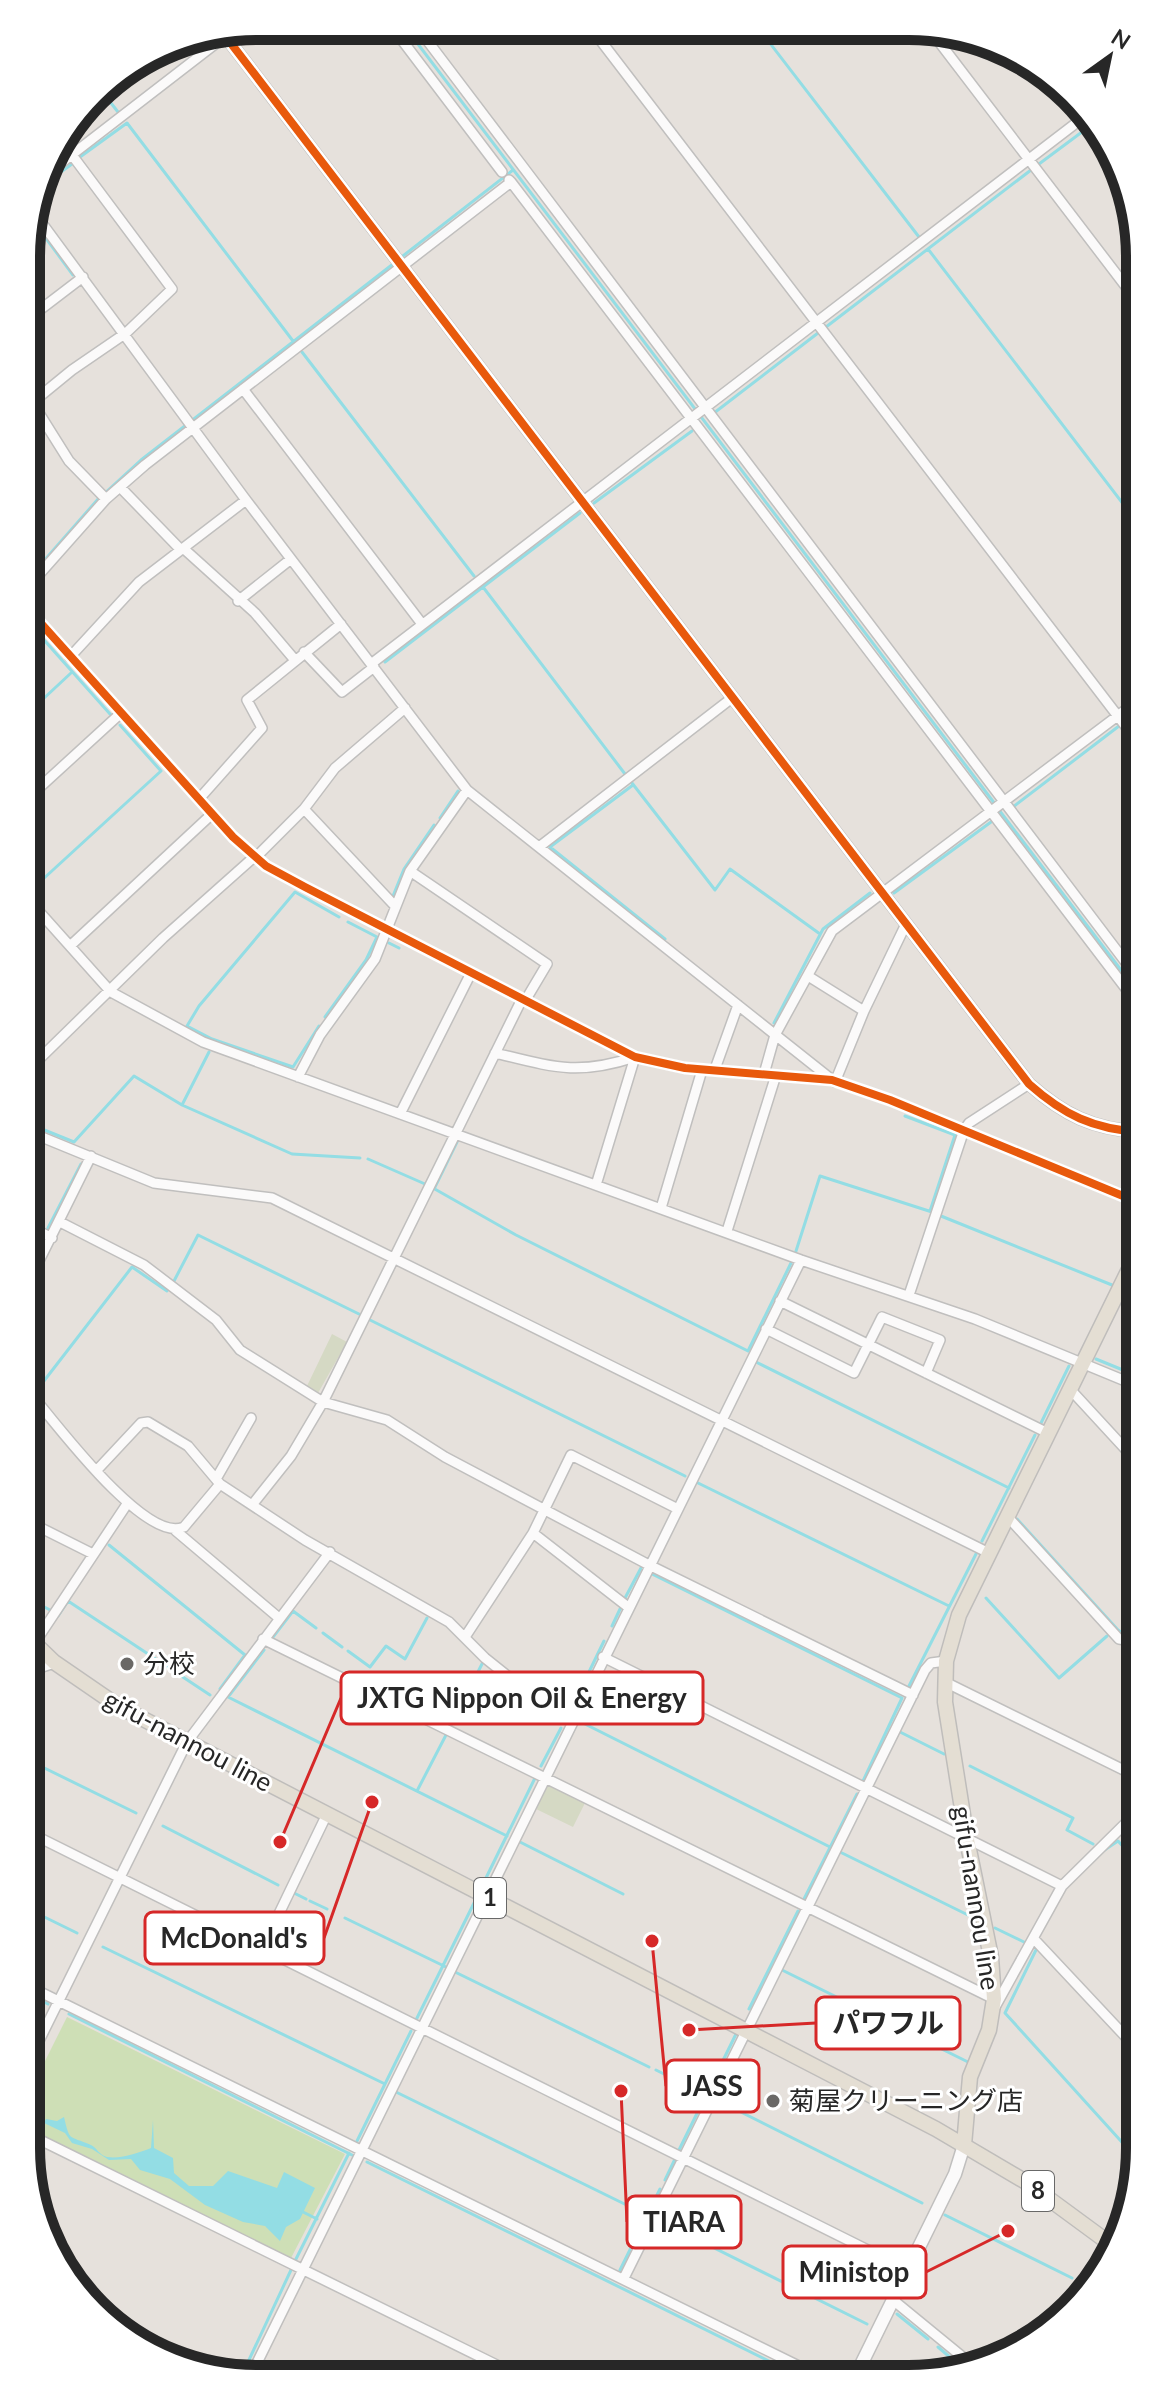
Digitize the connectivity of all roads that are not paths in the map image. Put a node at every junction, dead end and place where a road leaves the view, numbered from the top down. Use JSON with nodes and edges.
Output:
{"nodes":[{"id":1,"x":402,"y":40,"type":"edge"},
{"id":2,"x":426,"y":40,"type":"edge"},
{"id":3,"x":600,"y":40,"type":"edge"},
{"id":4,"x":233,"y":41,"type":"edge"},
{"id":5,"x":939,"y":42,"type":"edge"},
{"id":6,"x":212,"y":45,"type":"edge"},
{"id":7,"x":1078,"y":122,"type":"edge"},
{"id":8,"x":72,"y":155,"type":"junction"},
{"id":9,"x":1028,"y":160,"type":"junction"},
{"id":10,"x":61,"y":163,"type":"edge"},
{"id":11,"x":507,"y":178,"type":"junction"},
{"id":12,"x":43,"y":224,"type":"edge"},
{"id":13,"x":399,"y":262,"type":"junction"},
{"id":14,"x":83,"y":277,"type":"junction"},
{"id":15,"x":1126,"y":287,"type":"edge"},
{"id":16,"x":40,"y":310,"type":"edge"},
{"id":17,"x":815,"y":323,"type":"junction"},
{"id":18,"x":126,"y":333,"type":"junction"},
{"id":19,"x":243,"y":389,"type":"junction"},
{"id":20,"x":40,"y":396,"type":"edge"},
{"id":21,"x":697,"y":412,"type":"junction"},
{"id":22,"x":40,"y":415,"type":"edge"},
{"id":23,"x":191,"y":422,"type":"junction"},
{"id":24,"x":120,"y":487,"type":"junction"},
{"id":25,"x":105,"y":498,"type":"junction"},
{"id":26,"x":246,"y":500,"type":"junction"},
{"id":27,"x":582,"y":501,"type":"junction"},
{"id":28,"x":182,"y":549,"type":"junction"},
{"id":29,"x":291,"y":559,"type":"junction"},
{"id":30,"x":40,"y":573,"type":"edge"},
{"id":31,"x":238,"y":601,"type":"junction"},
{"id":32,"x":40,"y":623,"type":"edge"},
{"id":33,"x":341,"y":624,"type":"junction"},
{"id":34,"x":422,"y":624,"type":"junction"},
{"id":35,"x":304,"y":652,"type":"junction"},
{"id":36,"x":70,"y":657,"type":"junction"},
{"id":37,"x":294,"y":659,"type":"junction"},
{"id":38,"x":372,"y":665,"type":"junction"},
{"id":39,"x":732,"y":698,"type":"junction"},
{"id":40,"x":405,"y":708,"type":"junction"},
{"id":41,"x":1126,"y":710,"type":"edge"},
{"id":42,"x":121,"y":713,"type":"junction"},
{"id":43,"x":1118,"y":716,"type":"junction"},
{"id":44,"x":1126,"y":727,"type":"edge"},
{"id":45,"x":40,"y":787,"type":"edge"},
{"id":46,"x":467,"y":790,"type":"junction"},
{"id":47,"x":199,"y":799,"type":"junction"},
{"id":48,"x":998,"y":807,"type":"junction"},
{"id":49,"x":304,"y":809,"type":"junction"},
{"id":50,"x":212,"y":814,"type":"junction"},
{"id":51,"x":539,"y":847,"type":"junction"},
{"id":52,"x":254,"y":857,"type":"junction"},
{"id":53,"x":410,"y":871,"type":"junction"},
{"id":54,"x":882,"y":892,"type":"junction"},
{"id":55,"x":395,"y":906,"type":"junction"},
{"id":56,"x":40,"y":913,"type":"edge"},
{"id":57,"x":906,"y":924,"type":"junction"},
{"id":58,"x":386,"y":930,"type":"junction"},
{"id":59,"x":70,"y":946,"type":"junction"},
{"id":60,"x":1126,"y":964,"type":"edge"},
{"id":61,"x":471,"y":973,"type":"junction"},
{"id":62,"x":808,"y":976,"type":"junction"},
{"id":63,"x":1126,"y":987,"type":"edge"},
{"id":64,"x":111,"y":992,"type":"junction"},
{"id":65,"x":524,"y":1000,"type":"junction"},
{"id":66,"x":738,"y":1005,"type":"junction"},
{"id":67,"x":864,"y":1011,"type":"junction"},
{"id":68,"x":775,"y":1035,"type":"junction"},
{"id":69,"x":495,"y":1053,"type":"junction"},
{"id":70,"x":635,"y":1057,"type":"junction"},
{"id":71,"x":40,"y":1059,"type":"edge"},
{"id":72,"x":715,"y":1069,"type":"junction"},
{"id":73,"x":702,"y":1070,"type":"junction"},
{"id":74,"x":764,"y":1074,"type":"junction"},
{"id":75,"x":776,"y":1075,"type":"junction"},
{"id":76,"x":298,"y":1077,"type":"junction"},
{"id":77,"x":834,"y":1081,"type":"junction"},
{"id":78,"x":1029,"y":1084,"type":"junction"},
{"id":79,"x":400,"y":1114,"type":"junction"},
{"id":80,"x":964,"y":1130,"type":"junction"},
{"id":81,"x":1126,"y":1131,"type":"edge"},
{"id":82,"x":455,"y":1133,"type":"junction"},
{"id":83,"x":40,"y":1136,"type":"edge"},
{"id":84,"x":91,"y":1156,"type":"junction"},
{"id":85,"x":596,"y":1185,"type":"junction"},
{"id":86,"x":1126,"y":1197,"type":"edge"},
{"id":87,"x":661,"y":1208,"type":"junction"},
{"id":88,"x":60,"y":1222,"type":"junction"},
{"id":89,"x":727,"y":1231,"type":"junction"},
{"id":90,"x":40,"y":1232,"type":"edge"},
{"id":91,"x":52,"y":1238,"type":"junction"},
{"id":92,"x":393,"y":1258,"type":"junction"},
{"id":93,"x":801,"y":1260,"type":"junction"},
{"id":94,"x":40,"y":1261,"type":"edge"},
{"id":95,"x":1126,"y":1276,"type":"edge"},
{"id":96,"x":909,"y":1295,"type":"junction"},
{"id":97,"x":780,"y":1301,"type":"junction"},
{"id":98,"x":766,"y":1329,"type":"junction"},
{"id":99,"x":869,"y":1345,"type":"junction"},
{"id":100,"x":1083,"y":1364,"type":"junction"},
{"id":101,"x":926,"y":1373,"type":"junction"},
{"id":102,"x":1126,"y":1381,"type":"edge"},
{"id":103,"x":1070,"y":1389,"type":"junction"},
{"id":104,"x":323,"y":1402,"type":"junction"},
{"id":105,"x":40,"y":1404,"type":"edge"},
{"id":106,"x":251,"y":1418,"type":"dead end"},
{"id":107,"x":720,"y":1420,"type":"junction"},
{"id":108,"x":1048,"y":1433,"type":"junction"},
{"id":109,"x":1126,"y":1450,"type":"edge"},
{"id":110,"x":97,"y":1470,"type":"junction"},
{"id":111,"x":218,"y":1482,"type":"junction"},
{"id":112,"x":127,"y":1504,"type":"junction"},
{"id":113,"x":252,"y":1505,"type":"junction"},
{"id":114,"x":676,"y":1508,"type":"junction"},
{"id":115,"x":544,"y":1509,"type":"junction"},
{"id":116,"x":1007,"y":1516,"type":"junction"},
{"id":117,"x":40,"y":1528,"type":"edge"},
{"id":118,"x":176,"y":1531,"type":"junction"},
{"id":119,"x":533,"y":1533,"type":"junction"},
{"id":120,"x":330,"y":1552,"type":"junction"},
{"id":121,"x":989,"y":1553,"type":"junction"},
{"id":122,"x":93,"y":1554,"type":"junction"},
{"id":123,"x":649,"y":1565,"type":"junction"},
{"id":124,"x":628,"y":1607,"type":"junction"},
{"id":125,"x":279,"y":1618,"type":"junction"},
{"id":126,"x":40,"y":1626,"type":"edge"},
{"id":127,"x":465,"y":1637,"type":"junction"},
{"id":128,"x":263,"y":1639,"type":"junction"},
{"id":129,"x":1126,"y":1640,"type":"edge"},
{"id":130,"x":40,"y":1649,"type":"edge"},
{"id":131,"x":603,"y":1657,"type":"junction"},
{"id":132,"x":946,"y":1661,"type":"junction"},
{"id":133,"x":54,"y":1662,"type":"junction"},
{"id":134,"x":40,"y":1666,"type":"edge"},
{"id":135,"x":945,"y":1682,"type":"junction"},
{"id":136,"x":913,"y":1695,"type":"junction"},
{"id":137,"x":571,"y":1722,"type":"junction"},
{"id":138,"x":187,"y":1742,"type":"junction"},
{"id":139,"x":1126,"y":1771,"type":"edge"},
{"id":140,"x":544,"y":1777,"type":"junction"},
{"id":141,"x":867,"y":1791,"type":"junction"},
{"id":142,"x":327,"y":1814,"type":"junction"},
{"id":143,"x":1126,"y":1823,"type":"edge"},
{"id":144,"x":40,"y":1838,"type":"edge"},
{"id":145,"x":967,"y":1840,"type":"junction"},
{"id":146,"x":120,"y":1878,"type":"junction"},
{"id":147,"x":1062,"y":1886,"type":"junction"},
{"id":148,"x":486,"y":1896,"type":"junction"},
{"id":149,"x":807,"y":1907,"type":"junction"},
{"id":150,"x":1034,"y":1939,"type":"junction"},
{"id":151,"x":262,"y":1949,"type":"junction"},
{"id":152,"x":40,"y":1992,"type":"edge"},
{"id":153,"x":59,"y":2001,"type":"junction"},
{"id":154,"x":994,"y":2005,"type":"junction"},
{"id":155,"x":420,"y":2029,"type":"junction"},
{"id":156,"x":744,"y":2029,"type":"junction"},
{"id":157,"x":1126,"y":2037,"type":"edge"},
{"id":158,"x":40,"y":2039,"type":"edge"},
{"id":159,"x":40,"y":2140,"type":"edge"},
{"id":160,"x":964,"y":2145,"type":"junction"},
{"id":161,"x":363,"y":2151,"type":"junction"},
{"id":162,"x":681,"y":2158,"type":"junction"},
{"id":163,"x":1105,"y":2240,"type":"edge"},
{"id":164,"x":304,"y":2269,"type":"junction"},
{"id":165,"x":908,"y":2270,"type":"junction"},
{"id":166,"x":624,"y":2278,"type":"junction"},
{"id":167,"x":893,"y":2300,"type":"junction"},
{"id":168,"x":963,"y":2358,"type":"edge"},
{"id":169,"x":256,"y":2365,"type":"edge"},
{"id":170,"x":497,"y":2365,"type":"edge"},
{"id":171,"x":797,"y":2365,"type":"edge"},
{"id":172,"x":861,"y":2365,"type":"edge"}],
"edges":[{"from":1,"to":11,"type":"street"},
{"from":2,"to":21,"type":"street"},
{"from":3,"to":17,"type":"street"},
{"from":4,"to":13,"type":"street"},
{"from":5,"to":9,"type":"street"},
{"from":6,"to":8,"type":"street"},
{"from":7,"to":9,"type":"street"},
{"from":8,"to":10,"type":"street"},
{"from":8,"to":18,"type":"street"},
{"from":9,"to":15,"type":"street"},
{"from":9,"to":17,"type":"street"},
{"from":11,"to":13,"type":"street"},
{"from":11,"to":21,"type":"street"},
{"from":12,"to":14,"type":"street"},
{"from":13,"to":19,"type":"street"},
{"from":13,"to":27,"type":"street"},
{"from":14,"to":16,"type":"street"},
{"from":14,"to":18,"type":"street"},
{"from":17,"to":21,"type":"street"},
{"from":17,"to":43,"type":"street"},
{"from":18,"to":20,"type":"street"},
{"from":18,"to":23,"type":"street"},
{"from":19,"to":23,"type":"street"},
{"from":19,"to":34,"type":"street"},
{"from":21,"to":27,"type":"street"},
{"from":21,"to":48,"type":"street"},
{"from":21,"to":48,"type":"street"},
{"from":22,"to":25,"type":"street"},
{"from":23,"to":24,"type":"street"},
{"from":23,"to":26,"type":"street"},
{"from":24,"to":25,"type":"street"},
{"from":24,"to":28,"type":"street"},
{"from":25,"to":30,"type":"street"},
{"from":26,"to":28,"type":"street"},
{"from":26,"to":29,"type":"street"},
{"from":27,"to":34,"type":"street"},
{"from":27,"to":39,"type":"street"},
{"from":28,"to":31,"type":"street"},
{"from":28,"to":36,"type":"street"},
{"from":29,"to":31,"type":"street"},
{"from":29,"to":33,"type":"street"},
{"from":31,"to":37,"type":"street"},
{"from":32,"to":36,"type":"street"},
{"from":33,"to":35,"type":"street"},
{"from":33,"to":38,"type":"street"},
{"from":34,"to":38,"type":"street"},
{"from":35,"to":37,"type":"street"},
{"from":35,"to":38,"type":"street"},
{"from":36,"to":42,"type":"street"},
{"from":37,"to":47,"type":"street"},
{"from":38,"to":40,"type":"street"},
{"from":39,"to":51,"type":"street"},
{"from":39,"to":54,"type":"street"},
{"from":40,"to":46,"type":"street"},
{"from":40,"to":49,"type":"street"},
{"from":41,"to":43,"type":"street"},
{"from":42,"to":45,"type":"street"},
{"from":42,"to":47,"type":"street"},
{"from":43,"to":44,"type":"street"},
{"from":43,"to":48,"type":"street"},
{"from":46,"to":51,"type":"street"},
{"from":46,"to":53,"type":"street"},
{"from":47,"to":50,"type":"street"},
{"from":48,"to":54,"type":"street"},
{"from":48,"to":60,"type":"street"},
{"from":48,"to":63,"type":"street"},
{"from":49,"to":52,"type":"street"},
{"from":49,"to":55,"type":"street"},
{"from":50,"to":52,"type":"street"},
{"from":50,"to":59,"type":"street"},
{"from":51,"to":66,"type":"street"},
{"from":52,"to":58,"type":"street"},
{"from":52,"to":64,"type":"street"},
{"from":53,"to":55,"type":"street"},
{"from":53,"to":65,"type":"street"},
{"from":54,"to":57,"type":"street"},
{"from":54,"to":62,"type":"street"},
{"from":55,"to":58,"type":"street"},
{"from":56,"to":59,"type":"street"},
{"from":57,"to":67,"type":"street"},
{"from":57,"to":78,"type":"street"},
{"from":58,"to":61,"type":"street"},
{"from":58,"to":76,"type":"street"},
{"from":59,"to":64,"type":"street"},
{"from":61,"to":65,"type":"street"},
{"from":61,"to":79,"type":"street"},
{"from":62,"to":67,"type":"street"},
{"from":62,"to":68,"type":"street"},
{"from":64,"to":71,"type":"street"},
{"from":64,"to":76,"type":"street"},
{"from":65,"to":69,"type":"street"},
{"from":65,"to":70,"type":"street"},
{"from":66,"to":68,"type":"street"},
{"from":66,"to":72,"type":"street"},
{"from":67,"to":77,"type":"street"},
{"from":68,"to":74,"type":"street"},
{"from":68,"to":77,"type":"street"},
{"from":69,"to":70,"type":"street"},
{"from":69,"to":82,"type":"street"},
{"from":70,"to":73,"type":"street"},
{"from":70,"to":85,"type":"street"},
{"from":72,"to":73,"type":"street"},
{"from":72,"to":74,"type":"street"},
{"from":73,"to":87,"type":"street"},
{"from":74,"to":75,"type":"street"},
{"from":75,"to":77,"type":"street"},
{"from":75,"to":89,"type":"street"},
{"from":76,"to":79,"type":"street"},
{"from":77,"to":80,"type":"street"},
{"from":78,"to":80,"type":"street"},
{"from":78,"to":81,"type":"street"},
{"from":79,"to":82,"type":"street"},
{"from":80,"to":86,"type":"street"},
{"from":80,"to":96,"type":"street"},
{"from":82,"to":85,"type":"street"},
{"from":82,"to":92,"type":"street"},
{"from":83,"to":84,"type":"street"},
{"from":84,"to":88,"type":"street"},
{"from":84,"to":92,"type":"street"},
{"from":85,"to":87,"type":"street"},
{"from":87,"to":89,"type":"street"},
{"from":88,"to":91,"type":"street"},
{"from":88,"to":104,"type":"street"},
{"from":89,"to":93,"type":"street"},
{"from":90,"to":91,"type":"street"},
{"from":91,"to":94,"type":"street"},
{"from":92,"to":104,"type":"street"},
{"from":92,"to":107,"type":"street"},
{"from":93,"to":96,"type":"street"},
{"from":93,"to":97,"type":"street"},
{"from":95,"to":100,"type":"main road","name":"gifu-nannou line"},
{"from":96,"to":100,"type":"street"},
{"from":97,"to":98,"type":"street"},
{"from":97,"to":99,"type":"street"},
{"from":98,"to":99,"type":"street"},
{"from":98,"to":107,"type":"street"},
{"from":99,"to":101,"type":"street"},
{"from":99,"to":101,"type":"street"},
{"from":100,"to":102,"type":"street"},
{"from":100,"to":103,"type":"main road","name":"gifu-nannou line"},
{"from":101,"to":108,"type":"street"},
{"from":103,"to":108,"type":"main road","name":"gifu-nannou line"},
{"from":103,"to":109,"type":"street"},
{"from":104,"to":113,"type":"street"},
{"from":104,"to":115,"type":"street"},
{"from":105,"to":110,"type":"street"},
{"from":106,"to":111,"type":"street"},
{"from":107,"to":114,"type":"street"},
{"from":107,"to":121,"type":"street"},
{"from":108,"to":116,"type":"main road","name":"gifu-nannou line"},
{"from":110,"to":111,"type":"street"},
{"from":110,"to":112,"type":"street"},
{"from":111,"to":113,"type":"street"},
{"from":111,"to":118,"type":"street"},
{"from":112,"to":118,"type":"street"},
{"from":112,"to":122,"type":"street"},
{"from":113,"to":120,"type":"street"},
{"from":114,"to":115,"type":"street"},
{"from":114,"to":123,"type":"street"},
{"from":115,"to":119,"type":"street"},
{"from":115,"to":123,"type":"street"},
{"from":116,"to":121,"type":"main road","name":"gifu-nannou line"},
{"from":116,"to":129,"type":"street"},
{"from":117,"to":122,"type":"street"},
{"from":118,"to":125,"type":"street"},
{"from":119,"to":124,"type":"street"},
{"from":119,"to":127,"type":"street"},
{"from":120,"to":125,"type":"street"},
{"from":120,"to":127,"type":"street"},
{"from":121,"to":132,"type":"main road","name":"gifu-nannou line"},
{"from":122,"to":126,"type":"street"},
{"from":123,"to":124,"type":"street"},
{"from":123,"to":136,"type":"street"},
{"from":124,"to":131,"type":"street"},
{"from":125,"to":128,"type":"street"},
{"from":127,"to":137,"type":"street"},
{"from":128,"to":138,"type":"street"},
{"from":128,"to":140,"type":"street"},
{"from":130,"to":133,"type":"main road","name":"gifu-nannou line","number":"1"},
{"from":131,"to":137,"type":"street"},
{"from":131,"to":141,"type":"street"},
{"from":132,"to":135,"type":"main road","name":"gifu-nannou line"},
{"from":132,"to":136,"type":"street"},
{"from":133,"to":134,"type":"street"},
{"from":133,"to":138,"type":"main road","name":"gifu-nannou line","number":"1"},
{"from":135,"to":139,"type":"street"},
{"from":135,"to":145,"type":"main road","name":"gifu-nannou line"},
{"from":136,"to":141,"type":"street"},
{"from":137,"to":140,"type":"street"},
{"from":138,"to":142,"type":"main road","name":"gifu-nannou line","number":"1"},
{"from":138,"to":146,"type":"street"},
{"from":140,"to":148,"type":"street"},
{"from":140,"to":149,"type":"street"},
{"from":141,"to":145,"type":"street"},
{"from":141,"to":149,"type":"street"},
{"from":142,"to":148,"type":"main road","name":"gifu-nannou line","number":"1"},
{"from":142,"to":151,"type":"street"},
{"from":143,"to":147,"type":"street"},
{"from":144,"to":146,"type":"street"},
{"from":145,"to":147,"type":"street"},
{"from":145,"to":154,"type":"main road","name":"gifu-nannou line"},
{"from":146,"to":151,"type":"street"},
{"from":146,"to":153,"type":"street"},
{"from":147,"to":150,"type":"street"},
{"from":148,"to":155,"type":"street"},
{"from":148,"to":156,"type":"main road","name":"gifu-nannou line","number":"1"},
{"from":149,"to":154,"type":"street"},
{"from":149,"to":156,"type":"street"},
{"from":150,"to":154,"type":"street"},
{"from":150,"to":157,"type":"street"},
{"from":151,"to":155,"type":"street"},
{"from":152,"to":153,"type":"street"},
{"from":153,"to":158,"type":"street"},
{"from":153,"to":161,"type":"street"},
{"from":154,"to":160,"type":"main road","name":"gifu-nannou line"},
{"from":155,"to":161,"type":"street"},
{"from":155,"to":162,"type":"street"},
{"from":156,"to":160,"type":"main road","name":"gifu-nannou line","number":"1"},
{"from":156,"to":162,"type":"street"},
{"from":159,"to":164,"type":"street"},
{"from":160,"to":163,"type":"main road","number":"8"},
{"from":160,"to":165,"type":"main road"},
{"from":161,"to":164,"type":"street"},
{"from":161,"to":166,"type":"street"},
{"from":162,"to":165,"type":"street"},
{"from":162,"to":166,"type":"street"},
{"from":164,"to":169,"type":"street"},
{"from":164,"to":170,"type":"street"},
{"from":165,"to":167,"type":"main road"},
{"from":166,"to":171,"type":"street"},
{"from":167,"to":168,"type":"street"},
{"from":167,"to":172,"type":"main road"}]}
